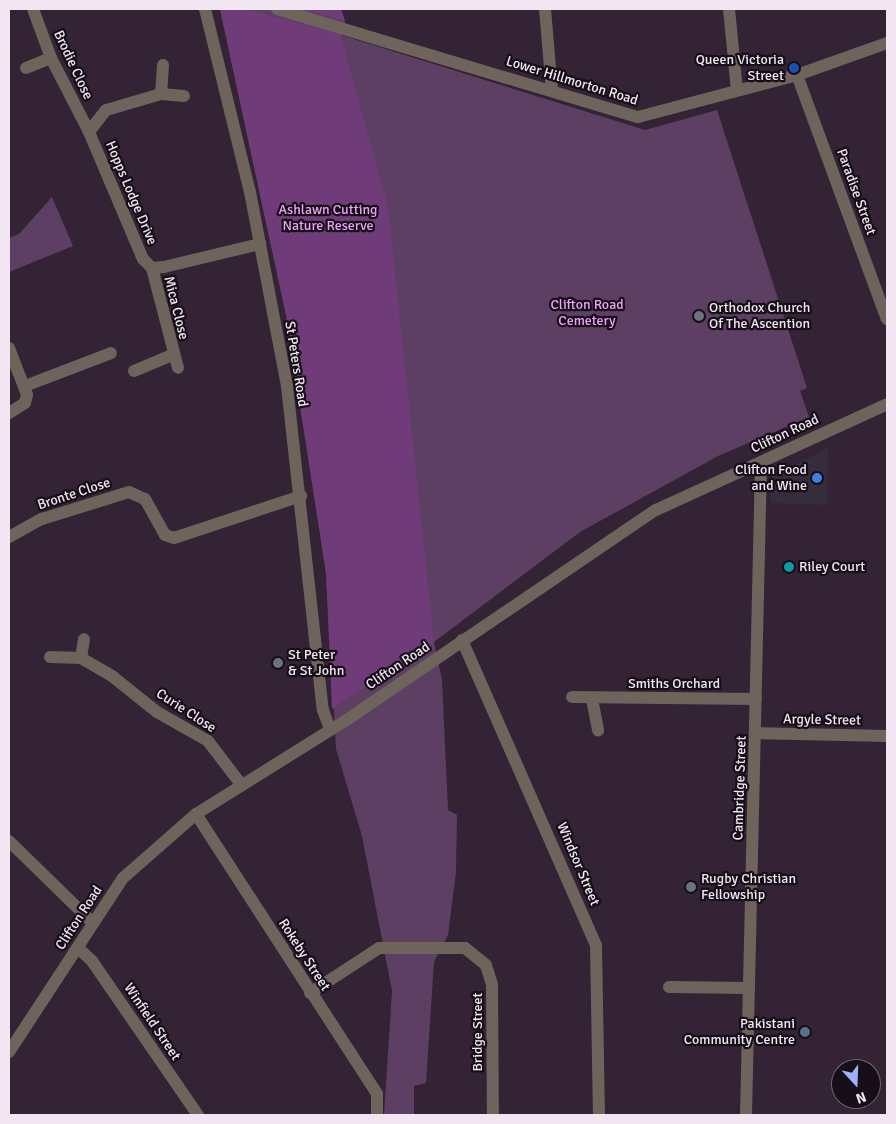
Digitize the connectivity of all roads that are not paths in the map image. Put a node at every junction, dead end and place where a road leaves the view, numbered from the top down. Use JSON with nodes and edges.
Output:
{"nodes":[{"id":1,"x":33,"y":9,"type":"edge"},
{"id":2,"x":205,"y":9,"type":"edge"},
{"id":3,"x":277,"y":9,"type":"edge"},
{"id":4,"x":545,"y":9,"type":"edge"},
{"id":5,"x":729,"y":9,"type":"edge"},
{"id":6,"x":887,"y":43,"type":"edge"},
{"id":7,"x":51,"y":58,"type":"junction"},
{"id":8,"x":163,"y":65,"type":"dead end"},
{"id":9,"x":26,"y":68,"type":"dead end"},
{"id":10,"x":797,"y":75,"type":"junction"},
{"id":11,"x":737,"y":90,"type":"junction"},
{"id":12,"x":552,"y":91,"type":"junction"},
{"id":13,"x":161,"y":94,"type":"junction"},
{"id":14,"x":184,"y":96,"type":"dead end"},
{"id":15,"x":89,"y":132,"type":"junction"},
{"id":16,"x":260,"y":244,"type":"junction"},
{"id":17,"x":152,"y":268,"type":"junction"},
{"id":18,"x":887,"y":319,"type":"edge"},
{"id":19,"x":9,"y":348,"type":"edge"},
{"id":20,"x":110,"y":352,"type":"dead end"},
{"id":21,"x":172,"y":355,"type":"junction"},
{"id":22,"x":178,"y":368,"type":"dead end"},
{"id":23,"x":134,"y":371,"type":"dead end"},
{"id":24,"x":25,"y":386,"type":"junction"},
{"id":25,"x":887,"y":404,"type":"edge"},
{"id":26,"x":9,"y":413,"type":"edge"},
{"id":27,"x":761,"y":462,"type":"junction"},
{"id":28,"x":301,"y":496,"type":"junction"},
{"id":29,"x":9,"y":537,"type":"edge"},
{"id":30,"x":84,"y":639,"type":"dead end"},
{"id":31,"x":462,"y":640,"type":"junction"},
{"id":32,"x":50,"y":657,"type":"dead end"},
{"id":33,"x":81,"y":658,"type":"junction"},
{"id":34,"x":572,"y":697,"type":"dead end"},
{"id":35,"x":592,"y":699,"type":"junction"},
{"id":36,"x":756,"y":699,"type":"junction"},
{"id":37,"x":330,"y":729,"type":"junction"},
{"id":38,"x":598,"y":730,"type":"dead end"},
{"id":39,"x":756,"y":733,"type":"junction"},
{"id":40,"x":887,"y":736,"type":"edge"},
{"id":41,"x":240,"y":783,"type":"junction"},
{"id":42,"x":196,"y":814,"type":"junction"},
{"id":43,"x":9,"y":841,"type":"edge"},
{"id":44,"x":93,"y":923,"type":"junction"},
{"id":45,"x":78,"y":948,"type":"junction"},
{"id":46,"x":669,"y":987,"type":"dead end"},
{"id":47,"x":749,"y":988,"type":"junction"},
{"id":48,"x":310,"y":993,"type":"junction"},
{"id":49,"x":9,"y":1052,"type":"edge"},
{"id":50,"x":198,"y":1115,"type":"edge"},
{"id":51,"x":378,"y":1115,"type":"edge"},
{"id":52,"x":493,"y":1115,"type":"edge"},
{"id":53,"x":599,"y":1115,"type":"edge"},
{"id":54,"x":746,"y":1115,"type":"edge"}],
"edges":[{"from":1,"to":7,"type":"street","name":"Brodie Close"},
{"from":2,"to":16,"type":"street","name":"St Peters Road"},
{"from":3,"to":12,"type":"street","name":"Lower Hillmorton Road"},
{"from":4,"to":12,"type":"street"},
{"from":5,"to":11,"type":"street"},
{"from":6,"to":10,"type":"street","name":"Lower Hillmorton Road"},
{"from":7,"to":9,"type":"street"},
{"from":7,"to":15,"type":"street","name":"Brodie Close"},
{"from":8,"to":13,"type":"street"},
{"from":10,"to":11,"type":"street","name":"Lower Hillmorton Road"},
{"from":10,"to":18,"type":"street","name":"Paradise Street"},
{"from":11,"to":12,"type":"street","name":"Lower Hillmorton Road"},
{"from":13,"to":14,"type":"street","name":"Hopps Lodge Drive"},
{"from":13,"to":15,"type":"street","name":"Hopps Lodge Drive"},
{"from":15,"to":17,"type":"street","name":"Hopps Lodge Drive"},
{"from":16,"to":17,"type":"street"},
{"from":16,"to":28,"type":"street","name":"St Peters Road"},
{"from":17,"to":21,"type":"street","name":"Mica Close"},
{"from":19,"to":24,"type":"street"},
{"from":20,"to":24,"type":"street"},
{"from":21,"to":22,"type":"street","name":"Mica Close"},
{"from":21,"to":23,"type":"street","name":"Mica Close"},
{"from":24,"to":26,"type":"street"},
{"from":25,"to":27,"type":"street","name":"Clifton Road"},
{"from":27,"to":31,"type":"street","name":"Clifton Road"},
{"from":27,"to":36,"type":"street","name":"Cambridge Street"},
{"from":28,"to":29,"type":"street","name":"Bronte Close"},
{"from":28,"to":37,"type":"street","name":"St Peters Road"},
{"from":30,"to":33,"type":"street"},
{"from":31,"to":37,"type":"street","name":"Clifton Road"},
{"from":31,"to":53,"type":"street","name":"Windsor Street"},
{"from":32,"to":33,"type":"street"},
{"from":33,"to":41,"type":"street","name":"Curie Close"},
{"from":34,"to":35,"type":"street","name":"Smiths Orchard"},
{"from":35,"to":36,"type":"street","name":"Smiths Orchard"},
{"from":35,"to":38,"type":"street"},
{"from":36,"to":39,"type":"street","name":"Cambridge Street"},
{"from":37,"to":41,"type":"street","name":"Clifton Road"},
{"from":39,"to":40,"type":"street","name":"Argyle Street"},
{"from":39,"to":47,"type":"street","name":"Cambridge Street"},
{"from":41,"to":42,"type":"street","name":"Clifton Road"},
{"from":42,"to":44,"type":"street","name":"Clifton Road"},
{"from":42,"to":48,"type":"street","name":"Rokeby Street"},
{"from":43,"to":44,"type":"street"},
{"from":44,"to":45,"type":"street","name":"Clifton Road"},
{"from":45,"to":49,"type":"street","name":"Clifton Road"},
{"from":45,"to":50,"type":"street","name":"Winfield Street"},
{"from":46,"to":47,"type":"street"},
{"from":47,"to":54,"type":"street","name":"Cambridge Street"},
{"from":48,"to":51,"type":"street","name":"Rokeby Street"},
{"from":48,"to":52,"type":"street","name":"Bridge Street"}]}
